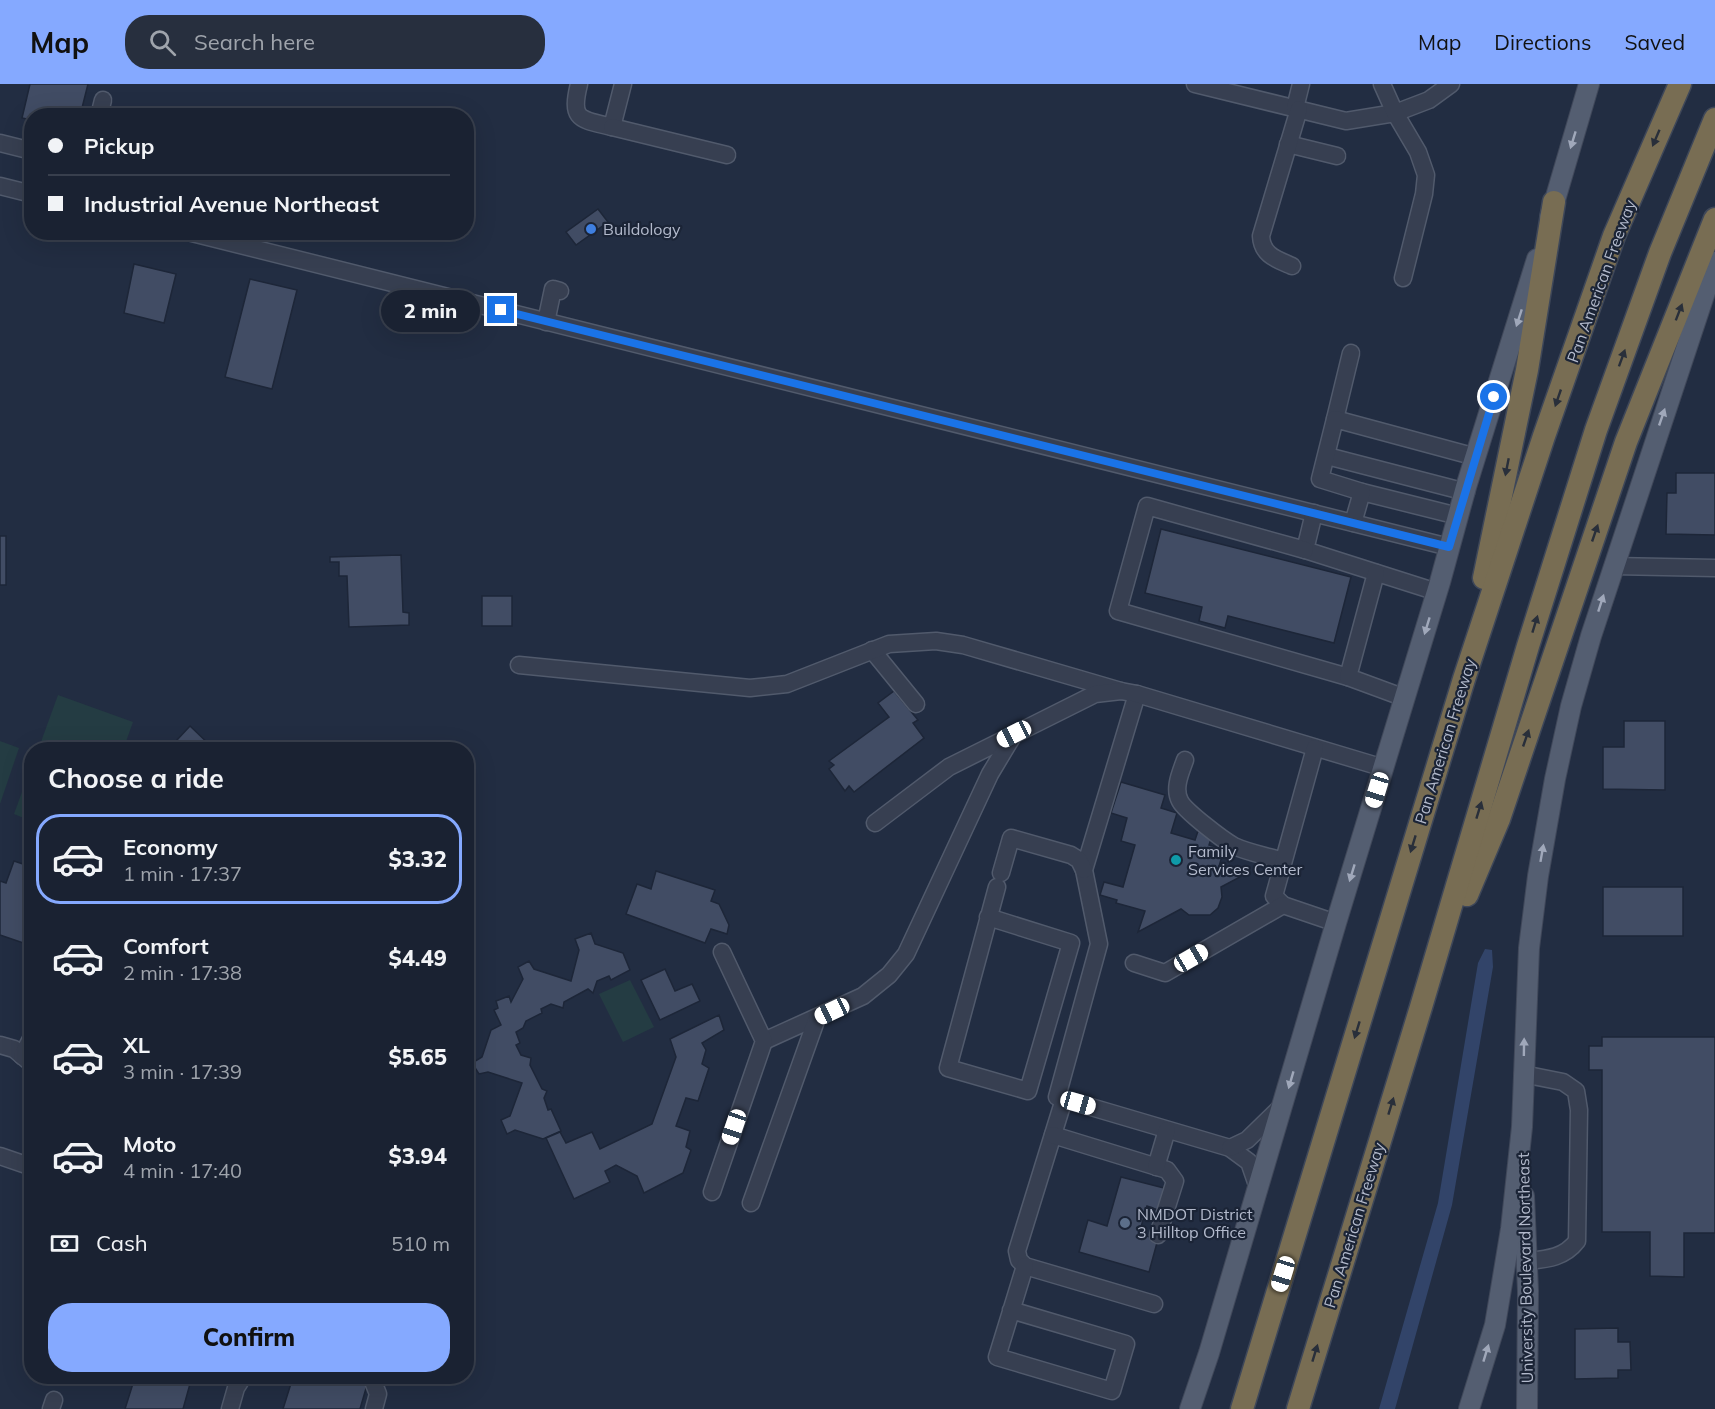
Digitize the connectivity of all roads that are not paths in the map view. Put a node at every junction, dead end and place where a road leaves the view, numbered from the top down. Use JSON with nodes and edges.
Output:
{"nodes":[{"id":1,"x":579,"y":84,"type":"edge"},
{"id":2,"x":623,"y":84,"type":"edge"},
{"id":3,"x":1195,"y":84,"type":"edge"},
{"id":4,"x":1301,"y":84,"type":"edge"},
{"id":5,"x":1382,"y":84,"type":"edge"},
{"id":6,"x":1450,"y":84,"type":"edge"},
{"id":7,"x":1589,"y":84,"type":"edge"},
{"id":8,"x":1680,"y":84,"type":"edge"},
{"id":9,"x":1297,"y":109,"type":"junction"},
{"id":10,"x":1395,"y":113,"type":"junction"},
{"id":11,"x":1715,"y":119,"type":"edge"},
{"id":12,"x":612,"y":127,"type":"junction"},
{"id":13,"x":0,"y":143,"type":"edge"},
{"id":14,"x":1288,"y":144,"type":"junction"},
{"id":15,"x":24,"y":149,"type":"edge"},
{"id":16,"x":727,"y":155,"type":"dead end"},
{"id":17,"x":1337,"y":156,"type":"dead end"},
{"id":18,"x":0,"y":186,"type":"edge"},
{"id":19,"x":24,"y":192,"type":"edge"},
{"id":20,"x":1554,"y":202,"type":"junction"},
{"id":21,"x":1715,"y":219,"type":"edge"},
{"id":22,"x":220,"y":240,"type":"edge"},
{"id":23,"x":1715,"y":262,"type":"edge"},
{"id":24,"x":1292,"y":266,"type":"dead end"},
{"id":25,"x":1403,"y":278,"type":"dead end"},
{"id":26,"x":560,"y":291,"type":"dead end"},
{"id":27,"x":546,"y":322,"type":"junction"},
{"id":28,"x":1351,"y":352,"type":"dead end"},
{"id":29,"x":1335,"y":418,"type":"junction"},
{"id":30,"x":1327,"y":456,"type":"junction"},
{"id":31,"x":1476,"y":457,"type":"junction"},
{"id":32,"x":1362,"y":492,"type":"junction"},
{"id":33,"x":1466,"y":492,"type":"junction"},
{"id":34,"x":1314,"y":513,"type":"junction"},
{"id":35,"x":1458,"y":516,"type":"junction"},
{"id":36,"x":1353,"y":523,"type":"junction"},
{"id":37,"x":1449,"y":547,"type":"junction"},
{"id":38,"x":1305,"y":550,"type":"junction"},
{"id":39,"x":1613,"y":566,"type":"junction"},
{"id":40,"x":1715,"y":568,"type":"edge"},
{"id":41,"x":1376,"y":573,"type":"junction"},
{"id":42,"x":1437,"y":592,"type":"junction"},
{"id":43,"x":872,"y":650,"type":"junction"},
{"id":44,"x":519,"y":665,"type":"dead end"},
{"id":45,"x":1348,"y":677,"type":"junction"},
{"id":46,"x":1464,"y":679,"type":"junction"},
{"id":47,"x":1129,"y":693,"type":"junction"},
{"id":48,"x":1405,"y":698,"type":"junction"},
{"id":49,"x":916,"y":704,"type":"dead end"},
{"id":50,"x":1014,"y":734,"type":"junction"},
{"id":51,"x":1316,"y":748,"type":"junction"},
{"id":52,"x":1185,"y":760,"type":"dead end"},
{"id":53,"x":1384,"y":768,"type":"junction"},
{"id":54,"x":875,"y":823,"type":"dead end"},
{"id":55,"x":1283,"y":861,"type":"junction"},
{"id":56,"x":1084,"y":870,"type":"junction"},
{"id":57,"x":1283,"y":905,"type":"junction"},
{"id":58,"x":988,"y":917,"type":"junction"},
{"id":59,"x":1336,"y":922,"type":"junction"},
{"id":60,"x":722,"y":952,"type":"dead end"},
{"id":61,"x":1134,"y":963,"type":"dead end"},
{"id":62,"x":1421,"y":1007,"type":"junction"},
{"id":63,"x":817,"y":1018,"type":"junction"},
{"id":64,"x":764,"y":1041,"type":"junction"},
{"id":65,"x":0,"y":1045,"type":"edge"},
{"id":66,"x":24,"y":1057,"type":"edge"},
{"id":67,"x":1523,"y":1074,"type":"junction"},
{"id":68,"x":1064,"y":1099,"type":"junction"},
{"id":69,"x":1283,"y":1106,"type":"junction"},
{"id":70,"x":1522,"y":1127,"type":"junction"},
{"id":71,"x":1167,"y":1130,"type":"junction"},
{"id":72,"x":1053,"y":1135,"type":"junction"},
{"id":73,"x":1230,"y":1148,"type":"junction"},
{"id":74,"x":0,"y":1156,"type":"edge"},
{"id":75,"x":24,"y":1164,"type":"edge"},
{"id":76,"x":1156,"y":1167,"type":"junction"},
{"id":77,"x":1258,"y":1188,"type":"junction"},
{"id":78,"x":712,"y":1192,"type":"dead end"},
{"id":79,"x":751,"y":1203,"type":"dead end"},
{"id":80,"x":1158,"y":1235,"type":"dead end"},
{"id":81,"x":1527,"y":1261,"type":"junction"},
{"id":82,"x":1025,"y":1266,"type":"junction"},
{"id":83,"x":1154,"y":1304,"type":"dead end"},
{"id":84,"x":1011,"y":1310,"type":"junction"},
{"id":85,"x":239,"y":1384,"type":"edge"},
{"id":86,"x":374,"y":1384,"type":"edge"},
{"id":87,"x":230,"y":1409,"type":"edge"},
{"id":88,"x":374,"y":1409,"type":"edge"},
{"id":89,"x":1190,"y":1409,"type":"edge"},
{"id":90,"x":1242,"y":1409,"type":"edge"},
{"id":91,"x":1298,"y":1409,"type":"edge"},
{"id":92,"x":1469,"y":1409,"type":"edge"},
{"id":93,"x":1527,"y":1409,"type":"edge"}],
"edges":[{"from":1,"to":12,"type":"street"},
{"from":2,"to":12,"type":"street"},
{"from":3,"to":9,"type":"street"},
{"from":4,"to":9,"type":"street"},
{"from":5,"to":10,"type":"street"},
{"from":6,"to":10,"type":"street"},
{"from":7,"to":20,"type":"main road","one_way":true},
{"from":8,"to":46,"type":"highway","name":"Pan American Freeway","one_way":true},
{"from":9,"to":10,"type":"street"},
{"from":9,"to":14,"type":"street"},
{"from":10,"to":25,"type":"street"},
{"from":62,"to":11,"type":"highway","name":"Pan American Freeway","one_way":true},
{"from":12,"to":16,"type":"street"},
{"from":13,"to":15,"type":"street"},
{"from":14,"to":17,"type":"street"},
{"from":14,"to":24,"type":"street"},
{"from":18,"to":19,"type":"street"},
{"from":20,"to":31,"type":"main road","one_way":true},
{"from":20,"to":46,"type":"highway","one_way":true},
{"from":62,"to":21,"type":"highway","one_way":true},
{"from":22,"to":27,"type":"street"},
{"from":39,"to":23,"type":"main road","one_way":true},
{"from":26,"to":27,"type":"street"},
{"from":27,"to":34,"type":"street"},
{"from":28,"to":29,"type":"street"},
{"from":29,"to":30,"type":"street"},
{"from":29,"to":31,"type":"street"},
{"from":30,"to":32,"type":"street"},
{"from":30,"to":33,"type":"street"},
{"from":31,"to":33,"type":"main road"},
{"from":32,"to":35,"type":"street"},
{"from":32,"to":36,"type":"street"},
{"from":33,"to":35,"type":"main road"},
{"from":34,"to":36,"type":"street"},
{"from":34,"to":38,"type":"street"},
{"from":35,"to":37,"type":"main road"},
{"from":36,"to":37,"type":"street"},
{"from":37,"to":42,"type":"main road"},
{"from":38,"to":41,"type":"street"},
{"from":38,"to":45,"type":"street"},
{"from":39,"to":40,"type":"street"},
{"from":67,"to":39,"type":"main road","one_way":true},
{"from":41,"to":42,"type":"street"},
{"from":41,"to":45,"type":"street"},
{"from":42,"to":48,"type":"main road","one_way":true},
{"from":43,"to":44,"type":"street"},
{"from":43,"to":47,"type":"street"},
{"from":43,"to":49,"type":"street"},
{"from":45,"to":48,"type":"street"},
{"from":46,"to":90,"type":"highway","name":"Pan American Freeway","one_way":true},
{"from":47,"to":50,"type":"street"},
{"from":47,"to":51,"type":"street"},
{"from":47,"to":56,"type":"street"},
{"from":48,"to":53,"type":"main road"},
{"from":50,"to":54,"type":"street"},
{"from":50,"to":63,"type":"street"},
{"from":51,"to":53,"type":"street"},
{"from":51,"to":55,"type":"street"},
{"from":52,"to":55,"type":"street"},
{"from":53,"to":59,"type":"main road","one_way":true},
{"from":55,"to":57,"type":"street"},
{"from":56,"to":58,"type":"street"},
{"from":56,"to":68,"type":"street"},
{"from":57,"to":59,"type":"street"},
{"from":57,"to":61,"type":"street"},
{"from":58,"to":58,"type":"street"},
{"from":59,"to":69,"type":"main road","one_way":true},
{"from":60,"to":64,"type":"street"},
{"from":91,"to":62,"type":"highway","name":"Pan American Freeway","one_way":true},
{"from":63,"to":64,"type":"street"},
{"from":63,"to":79,"type":"street"},
{"from":64,"to":78,"type":"street"},
{"from":65,"to":66,"type":"street"},
{"from":67,"to":70,"type":"main road"},
{"from":67,"to":81,"type":"street"},
{"from":68,"to":71,"type":"street"},
{"from":68,"to":72,"type":"street"},
{"from":69,"to":73,"type":"street"},
{"from":69,"to":77,"type":"main road"},
{"from":70,"to":81,"type":"main road","name":"University Boulevard Northeast"},
{"from":92,"to":70,"type":"main road","one_way":true},
{"from":71,"to":73,"type":"street"},
{"from":71,"to":76,"type":"street"},
{"from":72,"to":76,"type":"street"},
{"from":72,"to":82,"type":"street"},
{"from":73,"to":77,"type":"street"},
{"from":74,"to":75,"type":"street"},
{"from":76,"to":80,"type":"street"},
{"from":77,"to":89,"type":"main road"},
{"from":81,"to":93,"type":"main road","name":"University Boulevard Northeast"},
{"from":82,"to":83,"type":"street"},
{"from":82,"to":84,"type":"street"},
{"from":84,"to":84,"type":"street"},
{"from":85,"to":87,"type":"street"},
{"from":86,"to":88,"type":"street"}]}
